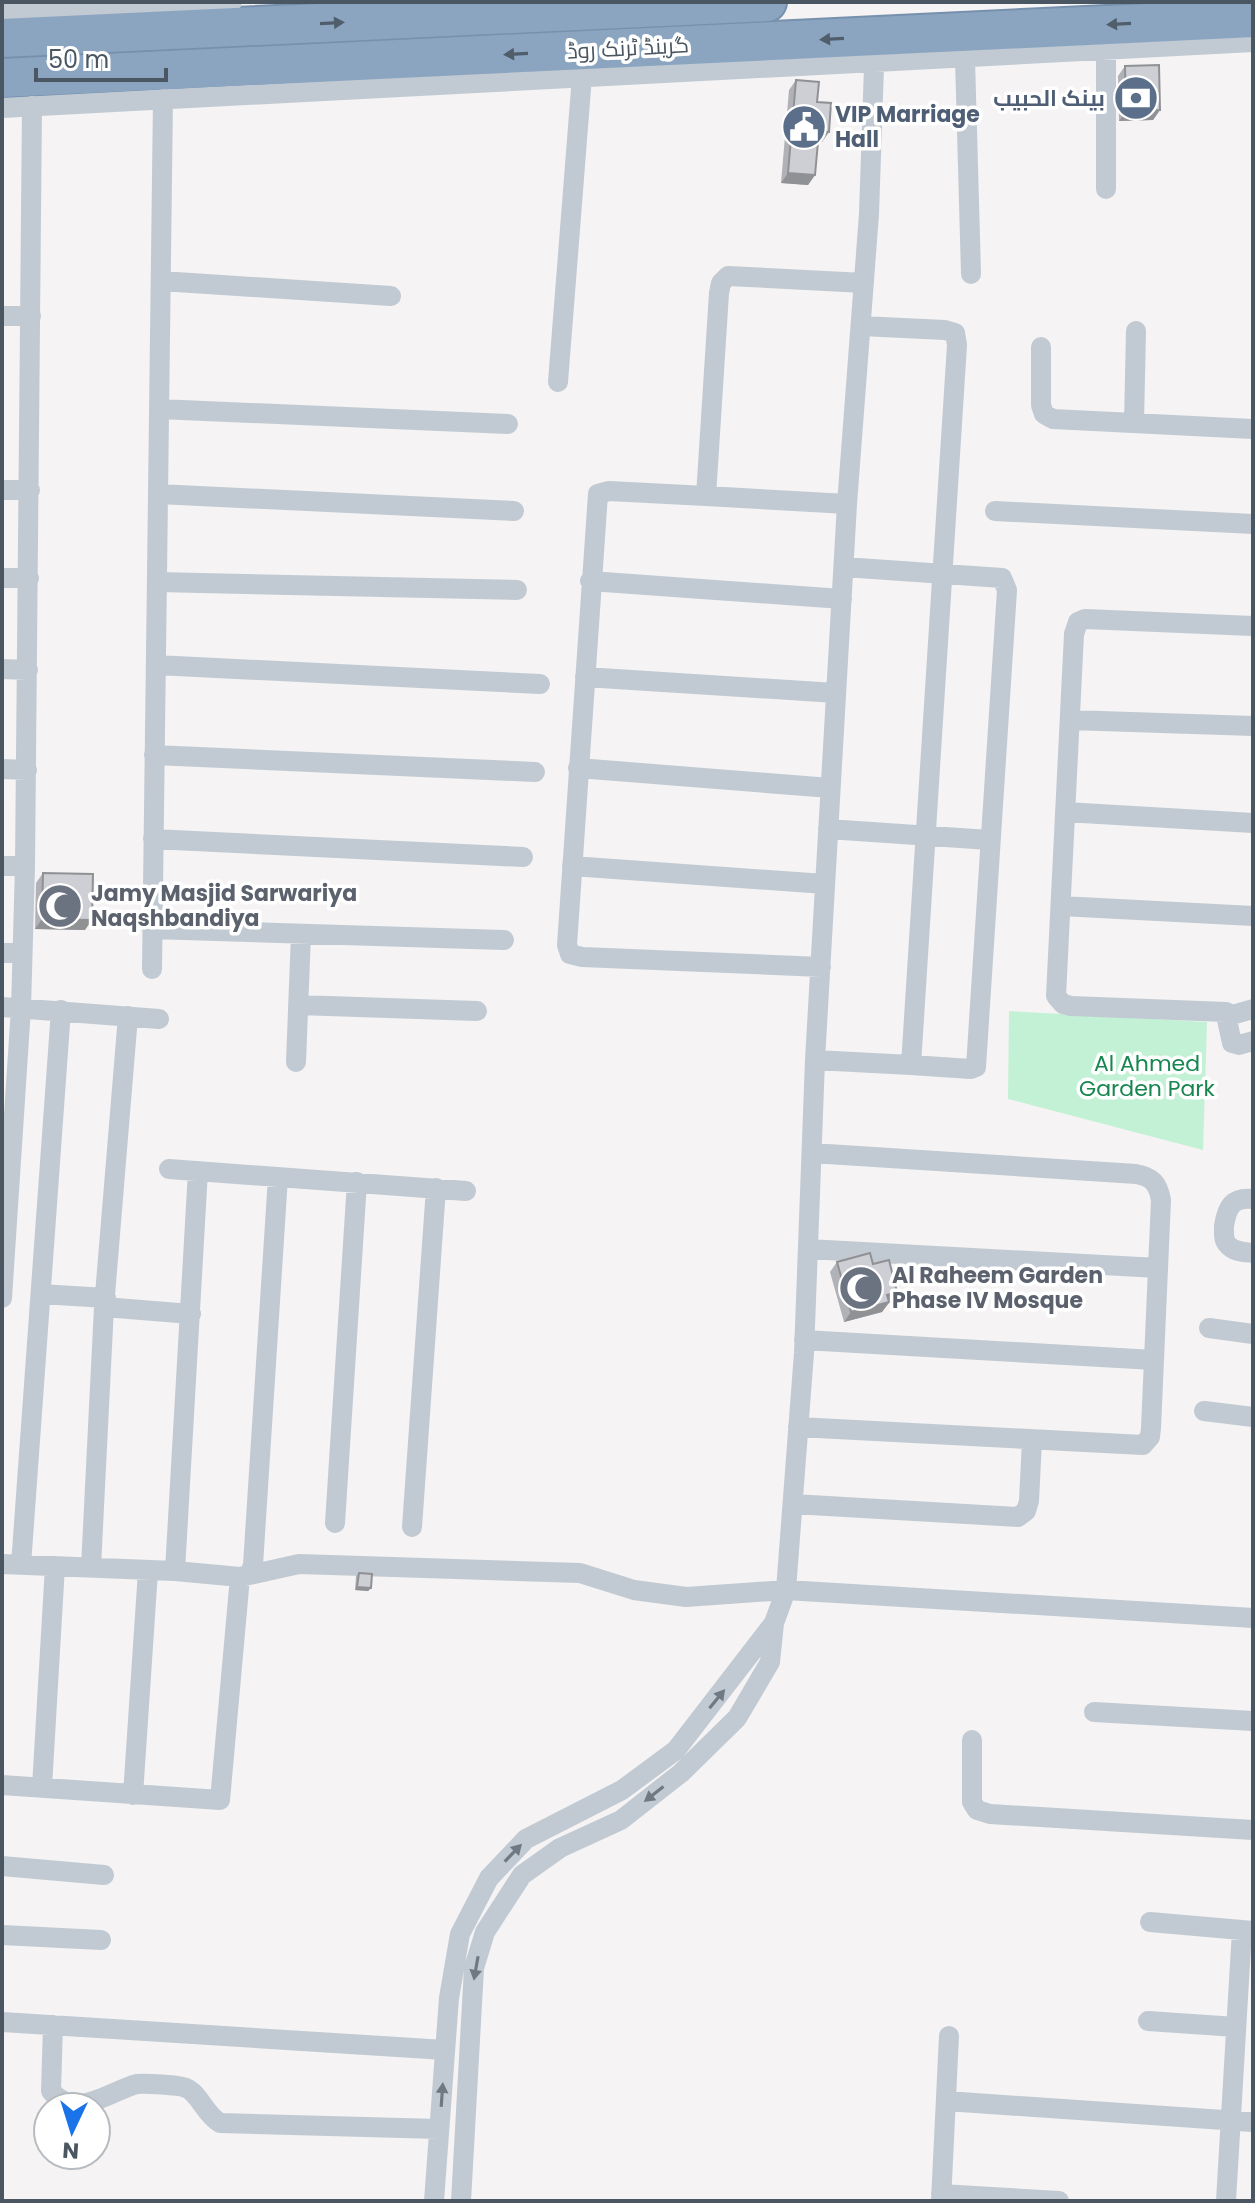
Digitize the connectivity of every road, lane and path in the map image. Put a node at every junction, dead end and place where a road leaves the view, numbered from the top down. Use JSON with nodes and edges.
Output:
{"nodes":[{"id":1,"x":232,"y":2,"type":"edge"},
{"id":2,"x":749,"y":3,"type":"edge"},
{"id":3,"x":680,"y":4,"type":"edge"},
{"id":4,"x":56,"y":7,"type":"edge"},
{"id":5,"x":468,"y":9,"type":"edge"},
{"id":6,"x":2,"y":14,"type":"edge"},
{"id":7,"x":1253,"y":18,"type":"edge"},
{"id":8,"x":2,"y":38,"type":"edge"},
{"id":9,"x":1253,"y":42,"type":"edge"},
{"id":10,"x":733,"y":43,"type":"junction"},
{"id":11,"x":876,"y":50,"type":"junction"},
{"id":12,"x":1106,"y":50,"type":"junction"},
{"id":13,"x":965,"y":59,"type":"junction"},
{"id":14,"x":582,"y":76,"type":"junction"},
{"id":15,"x":2,"y":78,"type":"edge"},
{"id":16,"x":163,"y":99,"type":"junction"},
{"id":17,"x":32,"y":106,"type":"junction"},
{"id":18,"x":2,"y":108,"type":"edge"},
{"id":19,"x":1106,"y":189,"type":"dead end"},
{"id":20,"x":971,"y":274,"type":"dead end"},
{"id":21,"x":161,"y":281,"type":"junction"},
{"id":22,"x":864,"y":283,"type":"junction"},
{"id":23,"x":391,"y":296,"type":"dead end"},
{"id":24,"x":2,"y":316,"type":"edge"},
{"id":25,"x":31,"y":316,"type":"junction"},
{"id":26,"x":861,"y":326,"type":"junction"},
{"id":27,"x":1136,"y":331,"type":"dead end"},
{"id":28,"x":1041,"y":347,"type":"dead end"},
{"id":29,"x":558,"y":382,"type":"dead end"},
{"id":30,"x":159,"y":409,"type":"junction"},
{"id":31,"x":1134,"y":422,"type":"junction"},
{"id":32,"x":508,"y":424,"type":"dead end"},
{"id":33,"x":1253,"y":429,"type":"edge"},
{"id":34,"x":2,"y":490,"type":"edge"},
{"id":35,"x":30,"y":490,"type":"junction"},
{"id":36,"x":158,"y":494,"type":"junction"},
{"id":37,"x":706,"y":496,"type":"junction"},
{"id":38,"x":847,"y":504,"type":"junction"},
{"id":39,"x":514,"y":511,"type":"dead end"},
{"id":40,"x":995,"y":511,"type":"dead end"},
{"id":41,"x":1253,"y":524,"type":"edge"},
{"id":42,"x":844,"y":567,"type":"junction"},
{"id":43,"x":942,"y":574,"type":"junction"},
{"id":44,"x":2,"y":578,"type":"edge"},
{"id":45,"x":29,"y":578,"type":"junction"},
{"id":46,"x":590,"y":581,"type":"junction"},
{"id":47,"x":157,"y":582,"type":"junction"},
{"id":48,"x":517,"y":590,"type":"dead end"},
{"id":49,"x":842,"y":599,"type":"junction"},
{"id":50,"x":1253,"y":626,"type":"edge"},
{"id":51,"x":156,"y":665,"type":"junction"},
{"id":52,"x":2,"y":669,"type":"edge"},
{"id":53,"x":28,"y":670,"type":"junction"},
{"id":54,"x":585,"y":677,"type":"junction"},
{"id":55,"x":540,"y":684,"type":"dead end"},
{"id":56,"x":836,"y":693,"type":"junction"},
{"id":57,"x":1070,"y":720,"type":"junction"},
{"id":58,"x":1253,"y":726,"type":"edge"},
{"id":59,"x":154,"y":755,"type":"junction"},
{"id":60,"x":578,"y":768,"type":"junction"},
{"id":61,"x":2,"y":769,"type":"edge"},
{"id":62,"x":27,"y":770,"type":"junction"},
{"id":63,"x":535,"y":772,"type":"dead end"},
{"id":64,"x":830,"y":788,"type":"junction"},
{"id":65,"x":1065,"y":812,"type":"junction"},
{"id":66,"x":1253,"y":823,"type":"edge"},
{"id":67,"x":828,"y":829,"type":"junction"},
{"id":68,"x":924,"y":837,"type":"junction"},
{"id":69,"x":153,"y":839,"type":"junction"},
{"id":70,"x":989,"y":840,"type":"junction"},
{"id":71,"x":523,"y":857,"type":"dead end"},
{"id":72,"x":2,"y":866,"type":"edge"},
{"id":73,"x":25,"y":866,"type":"junction"},
{"id":74,"x":572,"y":866,"type":"junction"},
{"id":75,"x":825,"y":884,"type":"junction"},
{"id":76,"x":1061,"y":906,"type":"junction"},
{"id":77,"x":1253,"y":916,"type":"edge"},
{"id":78,"x":152,"y":929,"type":"junction"},
{"id":79,"x":301,"y":934,"type":"junction"},
{"id":80,"x":504,"y":940,"type":"dead end"},
{"id":81,"x":12,"y":953,"type":"edge"},
{"id":82,"x":821,"y":967,"type":"junction"},
{"id":83,"x":152,"y":969,"type":"dead end"},
{"id":84,"x":298,"y":1005,"type":"junction"},
{"id":85,"x":11,"y":1008,"type":"edge"},
{"id":86,"x":1253,"y":1009,"type":"edge"},
{"id":87,"x":61,"y":1010,"type":"junction"},
{"id":88,"x":477,"y":1011,"type":"dead end"},
{"id":89,"x":1232,"y":1015,"type":"junction"},
{"id":90,"x":128,"y":1016,"type":"junction"},
{"id":91,"x":159,"y":1019,"type":"dead end"},
{"id":92,"x":1253,"y":1041,"type":"edge"},
{"id":93,"x":815,"y":1060,"type":"junction"},
{"id":94,"x":296,"y":1062,"type":"dead end"},
{"id":95,"x":911,"y":1065,"type":"junction"},
{"id":96,"x":812,"y":1153,"type":"junction"},
{"id":97,"x":169,"y":1169,"type":"dead end"},
{"id":98,"x":198,"y":1171,"type":"junction"},
{"id":99,"x":278,"y":1177,"type":"junction"},
{"id":100,"x":357,"y":1182,"type":"junction"},
{"id":101,"x":436,"y":1188,"type":"junction"},
{"id":102,"x":466,"y":1191,"type":"dead end"},
{"id":103,"x":1253,"y":1199,"type":"edge"},
{"id":104,"x":808,"y":1249,"type":"junction"},
{"id":105,"x":1253,"y":1253,"type":"edge"},
{"id":106,"x":1158,"y":1268,"type":"junction"},
{"id":107,"x":41,"y":1294,"type":"junction"},
{"id":108,"x":2,"y":1298,"type":"edge"},
{"id":109,"x":105,"y":1303,"type":"junction"},
{"id":110,"x":191,"y":1314,"type":"junction"},
{"id":111,"x":1209,"y":1328,"type":"dead end"},
{"id":112,"x":1253,"y":1334,"type":"edge"},
{"id":113,"x":804,"y":1340,"type":"junction"},
{"id":114,"x":1154,"y":1360,"type":"junction"},
{"id":115,"x":1204,"y":1411,"type":"dead end"},
{"id":116,"x":1253,"y":1417,"type":"edge"},
{"id":117,"x":798,"y":1427,"type":"junction"},
{"id":118,"x":1032,"y":1440,"type":"junction"},
{"id":119,"x":793,"y":1504,"type":"junction"},
{"id":120,"x":335,"y":1523,"type":"dead end"},
{"id":121,"x":412,"y":1527,"type":"dead end"},
{"id":122,"x":12,"y":1565,"type":"edge"},
{"id":123,"x":55,"y":1566,"type":"junction"},
{"id":124,"x":91,"y":1567,"type":"junction"},
{"id":125,"x":148,"y":1571,"type":"junction"},
{"id":126,"x":175,"y":1571,"type":"junction"},
{"id":127,"x":245,"y":1575,"type":"junction"},
{"id":128,"x":786,"y":1590,"type":"junction"},
{"id":129,"x":1253,"y":1618,"type":"edge"},
{"id":130,"x":774,"y":1623,"type":"junction"},
{"id":131,"x":1094,"y":1712,"type":"dead end"},
{"id":132,"x":1253,"y":1721,"type":"edge"},
{"id":133,"x":972,"y":1740,"type":"dead end"},
{"id":134,"x":2,"y":1785,"type":"edge"},
{"id":135,"x":42,"y":1787,"type":"junction"},
{"id":136,"x":133,"y":1795,"type":"junction"},
{"id":137,"x":1253,"y":1830,"type":"edge"},
{"id":138,"x":2,"y":1866,"type":"edge"},
{"id":139,"x":104,"y":1875,"type":"dead end"},
{"id":140,"x":1150,"y":1922,"type":"dead end"},
{"id":141,"x":1248,"y":1931,"type":"edge"},
{"id":142,"x":2,"y":1935,"type":"edge"},
{"id":143,"x":101,"y":1940,"type":"dead end"},
{"id":144,"x":449,"y":1998,"type":"junction"},
{"id":145,"x":473,"y":2000,"type":"junction"},
{"id":146,"x":1148,"y":2021,"type":"dead end"},
{"id":147,"x":2,"y":2022,"type":"edge"},
{"id":148,"x":53,"y":2025,"type":"junction"},
{"id":149,"x":1236,"y":2027,"type":"junction"},
{"id":150,"x":949,"y":2036,"type":"dead end"},
{"id":151,"x":445,"y":2050,"type":"junction"},
{"id":152,"x":946,"y":2101,"type":"junction"},
{"id":153,"x":1230,"y":2121,"type":"junction"},
{"id":154,"x":1253,"y":2122,"type":"edge"},
{"id":155,"x":439,"y":2129,"type":"junction"},
{"id":156,"x":941,"y":2197,"type":"edge"},
{"id":157,"x":434,"y":2201,"type":"edge"},
{"id":158,"x":461,"y":2201,"type":"edge"},
{"id":159,"x":1059,"y":2201,"type":"edge"},
{"id":160,"x":1226,"y":2201,"type":"edge"}],
"edges":[{"from":1,"to":4,"type":"street"},
{"from":2,"to":3,"type":"highway","name":"گرینڈ ٹرنک روڈ"},
{"from":2,"to":10,"type":"highway"},
{"from":3,"to":5,"type":"highway","name":"گرینڈ ٹرنک روڈ"},
{"from":4,"to":6,"type":"street"},
{"from":8,"to":5,"type":"highway","name":"گرینڈ ٹرنک روڈ","one_way":true},
{"from":7,"to":11,"type":"highway","name":"گرینڈ ٹرنک روڈ","one_way":true},
{"from":9,"to":12,"type":"street"},
{"from":11,"to":10,"type":"highway","name":"گرینڈ ٹرنک روڈ","one_way":true},
{"from":10,"to":15,"type":"highway","name":"گرینڈ ٹرنک روڈ","one_way":true},
{"from":11,"to":13,"type":"street"},
{"from":11,"to":14,"type":"street"},
{"from":11,"to":22,"type":"street"},
{"from":12,"to":13,"type":"street"},
{"from":12,"to":19,"type":"street"},
{"from":13,"to":20,"type":"street"},
{"from":14,"to":16,"type":"street"},
{"from":14,"to":29,"type":"street"},
{"from":16,"to":17,"type":"street"},
{"from":16,"to":21,"type":"street"},
{"from":17,"to":18,"type":"street"},
{"from":17,"to":25,"type":"street"},
{"from":21,"to":23,"type":"street"},
{"from":21,"to":30,"type":"street"},
{"from":22,"to":26,"type":"street"},
{"from":22,"to":37,"type":"street"},
{"from":24,"to":25,"type":"street"},
{"from":25,"to":35,"type":"street"},
{"from":26,"to":38,"type":"street"},
{"from":26,"to":43,"type":"street"},
{"from":27,"to":31,"type":"street"},
{"from":28,"to":31,"type":"street"},
{"from":30,"to":32,"type":"street"},
{"from":30,"to":36,"type":"street"},
{"from":31,"to":33,"type":"street"},
{"from":34,"to":35,"type":"street"},
{"from":35,"to":45,"type":"street"},
{"from":36,"to":39,"type":"street"},
{"from":36,"to":47,"type":"street"},
{"from":37,"to":38,"type":"street"},
{"from":37,"to":46,"type":"street"},
{"from":38,"to":42,"type":"street"},
{"from":40,"to":41,"type":"street"},
{"from":42,"to":43,"type":"street"},
{"from":42,"to":49,"type":"street"},
{"from":43,"to":68,"type":"street"},
{"from":43,"to":70,"type":"street"},
{"from":44,"to":45,"type":"street"},
{"from":45,"to":53,"type":"street"},
{"from":46,"to":49,"type":"street"},
{"from":46,"to":54,"type":"street"},
{"from":47,"to":48,"type":"street"},
{"from":47,"to":51,"type":"street"},
{"from":49,"to":56,"type":"street"},
{"from":50,"to":57,"type":"street"},
{"from":51,"to":55,"type":"street"},
{"from":51,"to":59,"type":"street"},
{"from":52,"to":53,"type":"street"},
{"from":53,"to":62,"type":"street"},
{"from":54,"to":56,"type":"street"},
{"from":54,"to":60,"type":"street"},
{"from":56,"to":64,"type":"street"},
{"from":57,"to":58,"type":"street"},
{"from":57,"to":65,"type":"street"},
{"from":59,"to":63,"type":"street"},
{"from":59,"to":69,"type":"street"},
{"from":60,"to":64,"type":"street"},
{"from":60,"to":74,"type":"street"},
{"from":61,"to":62,"type":"street"},
{"from":62,"to":73,"type":"street"},
{"from":64,"to":67,"type":"street"},
{"from":65,"to":66,"type":"street"},
{"from":65,"to":76,"type":"street"},
{"from":67,"to":68,"type":"street"},
{"from":67,"to":75,"type":"street"},
{"from":68,"to":70,"type":"street"},
{"from":68,"to":95,"type":"street"},
{"from":69,"to":71,"type":"street"},
{"from":69,"to":78,"type":"street"},
{"from":70,"to":95,"type":"street"},
{"from":72,"to":73,"type":"street"},
{"from":73,"to":81,"type":"street"},
{"from":74,"to":75,"type":"street"},
{"from":74,"to":82,"type":"street"},
{"from":75,"to":82,"type":"street"},
{"from":76,"to":77,"type":"street"},
{"from":76,"to":89,"type":"street"},
{"from":78,"to":79,"type":"street"},
{"from":78,"to":83,"type":"street"},
{"from":79,"to":80,"type":"street"},
{"from":79,"to":84,"type":"street"},
{"from":81,"to":85,"type":"street"},
{"from":82,"to":93,"type":"street"},
{"from":84,"to":88,"type":"street"},
{"from":84,"to":94,"type":"street"},
{"from":85,"to":87,"type":"street"},
{"from":85,"to":108,"type":"street"},
{"from":86,"to":89,"type":"street"},
{"from":87,"to":90,"type":"street"},
{"from":87,"to":107,"type":"street"},
{"from":89,"to":92,"type":"street"},
{"from":90,"to":91,"type":"street"},
{"from":90,"to":109,"type":"street"},
{"from":93,"to":95,"type":"street"},
{"from":93,"to":96,"type":"street"},
{"from":96,"to":104,"type":"street"},
{"from":96,"to":106,"type":"street"},
{"from":97,"to":98,"type":"street"},
{"from":98,"to":99,"type":"street"},
{"from":98,"to":110,"type":"street"},
{"from":99,"to":100,"type":"street"},
{"from":99,"to":127,"type":"street"},
{"from":100,"to":101,"type":"street"},
{"from":100,"to":120,"type":"street"},
{"from":101,"to":102,"type":"street"},
{"from":101,"to":121,"type":"street"},
{"from":103,"to":105,"type":"street"},
{"from":104,"to":106,"type":"street"},
{"from":104,"to":113,"type":"street"},
{"from":106,"to":114,"type":"street"},
{"from":107,"to":109,"type":"street"},
{"from":107,"to":122,"type":"street"},
{"from":109,"to":110,"type":"street"},
{"from":109,"to":124,"type":"street"},
{"from":110,"to":126,"type":"street"},
{"from":111,"to":112,"type":"street"},
{"from":113,"to":114,"type":"street"},
{"from":113,"to":117,"type":"street"},
{"from":114,"to":118,"type":"street"},
{"from":115,"to":116,"type":"street"},
{"from":117,"to":118,"type":"street"},
{"from":117,"to":119,"type":"street"},
{"from":118,"to":119,"type":"street"},
{"from":119,"to":128,"type":"street"},
{"from":122,"to":123,"type":"street"},
{"from":123,"to":124,"type":"street"},
{"from":123,"to":135,"type":"street"},
{"from":124,"to":125,"type":"street"},
{"from":125,"to":126,"type":"street"},
{"from":125,"to":136,"type":"street"},
{"from":126,"to":127,"type":"street"},
{"from":127,"to":128,"type":"street"},
{"from":127,"to":136,"type":"street"},
{"from":128,"to":129,"type":"street"},
{"from":128,"to":130,"type":"street"},
{"from":144,"to":130,"type":"street","one_way":true},
{"from":130,"to":145,"type":"street","one_way":true},
{"from":131,"to":132,"type":"street"},
{"from":133,"to":137,"type":"street"},
{"from":134,"to":135,"type":"street"},
{"from":135,"to":136,"type":"street"},
{"from":138,"to":139,"type":"street"},
{"from":140,"to":141,"type":"street"},
{"from":141,"to":149,"type":"street"},
{"from":142,"to":143,"type":"street"},
{"from":144,"to":145,"type":"street"},
{"from":144,"to":151,"type":"street"},
{"from":145,"to":158,"type":"street"},
{"from":146,"to":149,"type":"street"},
{"from":147,"to":148,"type":"street"},
{"from":148,"to":151,"type":"street"},
{"from":148,"to":155,"type":"street"},
{"from":149,"to":153,"type":"street"},
{"from":150,"to":152,"type":"street"},
{"from":155,"to":151,"type":"street","one_way":true},
{"from":152,"to":153,"type":"street"},
{"from":152,"to":156,"type":"street"},
{"from":153,"to":154,"type":"street"},
{"from":153,"to":160,"type":"street"},
{"from":155,"to":157,"type":"street"},
{"from":156,"to":159,"type":"street"}]}
